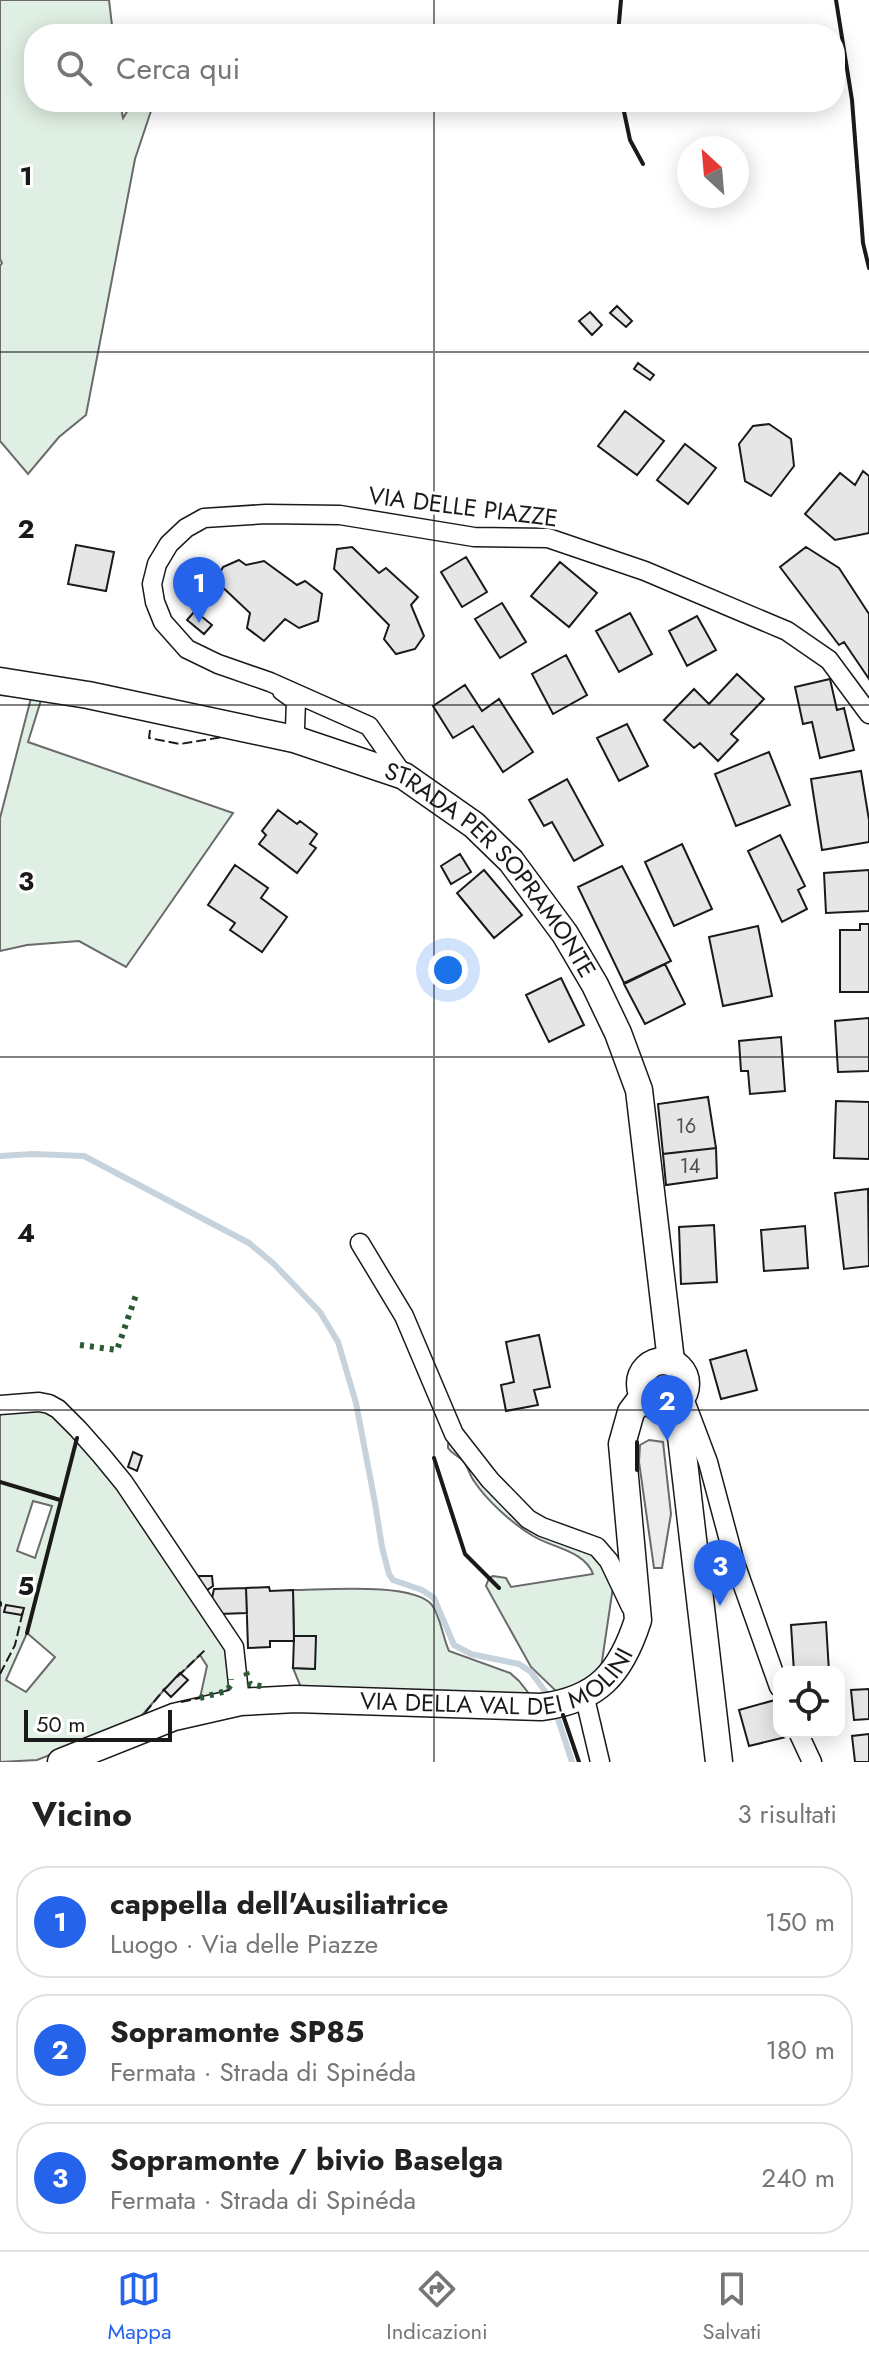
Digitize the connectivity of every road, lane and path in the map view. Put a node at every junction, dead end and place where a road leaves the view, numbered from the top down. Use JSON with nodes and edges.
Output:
{"nodes":[{"id":1,"x":0,"y":681,"type":"edge"},
{"id":2,"x":270,"y":682,"type":"junction"},
{"id":3,"x":869,"y":714,"type":"edge"},
{"id":4,"x":297,"y":740,"type":"junction"},
{"id":5,"x":404,"y":776,"type":"junction"},
{"id":6,"x":360,"y":1243,"type":"dead end"},
{"id":7,"x":671,"y":1361,"type":"junction"},
{"id":8,"x":643,"y":1396,"type":"junction"},
{"id":9,"x":680,"y":1399,"type":"junction"},
{"id":10,"x":0,"y":1405,"type":"edge"},
{"id":11,"x":638,"y":1620,"type":"junction"},
{"id":12,"x":773,"y":1670,"type":"edge"},
{"id":13,"x":584,"y":1694,"type":"junction"},
{"id":14,"x":240,"y":1702,"type":"junction"},
{"id":15,"x":801,"y":1738,"type":"edge"},
{"id":16,"x":61,"y":1762,"type":"edge"},
{"id":17,"x":600,"y":1762,"type":"edge"},
{"id":18,"x":719,"y":1762,"type":"edge"},
{"id":19,"x":812,"y":1762,"type":"edge"}],
"edges":[{"from":1,"to":4,"type":"main road","name":"STRADA PER SOPRAMONTE"},
{"from":2,"to":3,"type":"street","name":"VIA DELLE PIAZZE"},
{"from":2,"to":4,"type":"street","name":"VIA DELLE PIAZZE"},
{"from":2,"to":5,"type":"street","name":"VIA DELLE PIAZZE"},
{"from":4,"to":5,"type":"main road","name":"STRADA PER SOPRAMONTE"},
{"from":5,"to":7,"type":"main road","name":"STRADA PER SOPRAMONTE"},
{"from":6,"to":11,"type":"street"},
{"from":7,"to":8,"type":"main road"},
{"from":7,"to":9,"type":"main road"},
{"from":8,"to":9,"type":"main road"},
{"from":8,"to":11,"type":"main road","name":"VIA DELLA VAL DEI MOLINI"},
{"from":9,"to":12,"type":"street"},
{"from":9,"to":18,"type":"main road"},
{"from":10,"to":14,"type":"street"},
{"from":11,"to":13,"type":"main road","name":"VIA DELLA VAL DEI MOLINI"},
{"from":13,"to":14,"type":"main road","name":"VIA DELLA VAL DEI MOLINI"},
{"from":13,"to":17,"type":"street"},
{"from":14,"to":16,"type":"main road","name":"VIA DELLA VAL DEI MOLINI"},
{"from":15,"to":19,"type":"street"}]}
